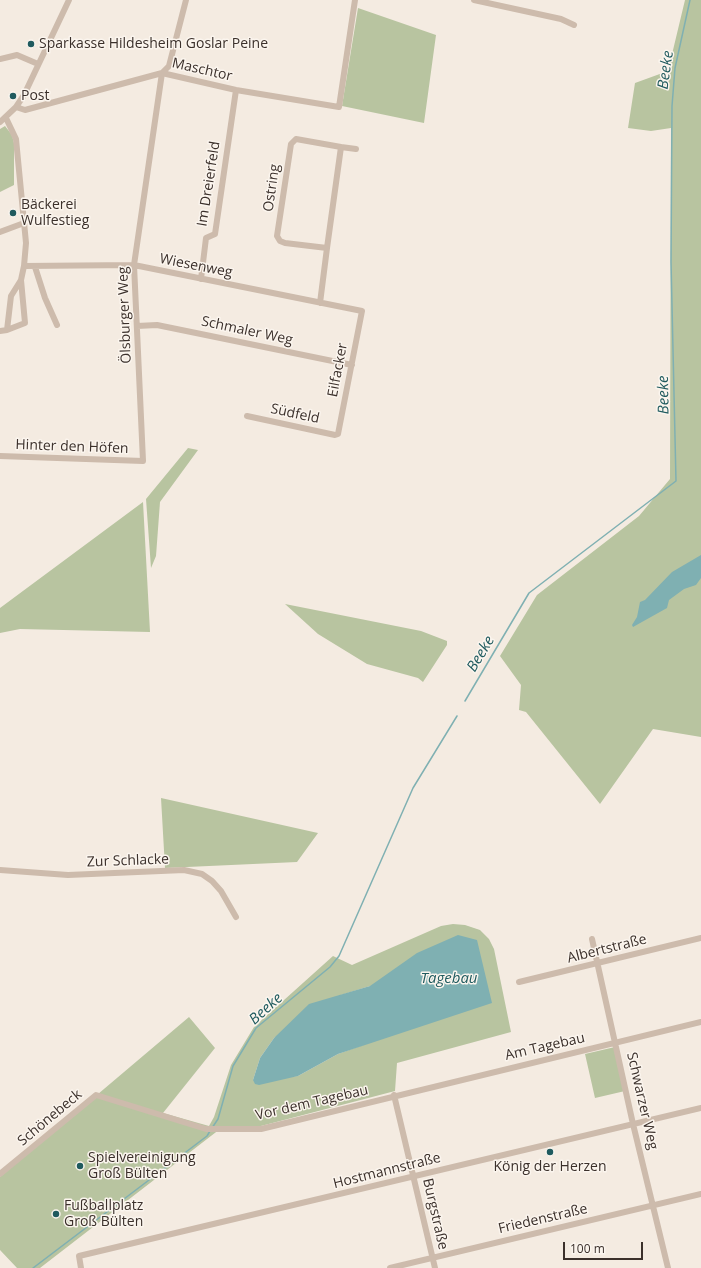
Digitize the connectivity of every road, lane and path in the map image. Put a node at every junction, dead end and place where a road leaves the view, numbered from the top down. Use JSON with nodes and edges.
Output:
{"nodes":[{"id":1,"x":69,"y":0,"type":"edge"},
{"id":2,"x":186,"y":0,"type":"edge"},
{"id":3,"x":355,"y":0,"type":"edge"},
{"id":4,"x":474,"y":0,"type":"edge"},
{"id":5,"x":574,"y":25,"type":"dead end"},
{"id":6,"x":0,"y":59,"type":"edge"},
{"id":7,"x":38,"y":64,"type":"junction"},
{"id":8,"x":162,"y":73,"type":"junction"},
{"id":9,"x":236,"y":90,"type":"junction"},
{"id":10,"x":16,"y":107,"type":"junction"},
{"id":11,"x":6,"y":118,"type":"junction"},
{"id":12,"x":0,"y":122,"type":"edge"},
{"id":13,"x":341,"y":147,"type":"junction"},
{"id":14,"x":356,"y":148,"type":"dead end"},
{"id":15,"x":24,"y":223,"type":"junction"},
{"id":16,"x":0,"y":232,"type":"edge"},
{"id":17,"x":327,"y":248,"type":"junction"},
{"id":18,"x":134,"y":265,"type":"junction"},
{"id":19,"x":24,"y":266,"type":"junction"},
{"id":20,"x":35,"y":267,"type":"junction"},
{"id":21,"x":201,"y":279,"type":"junction"},
{"id":22,"x":21,"y":280,"type":"junction"},
{"id":23,"x":320,"y":303,"type":"junction"},
{"id":24,"x":362,"y":311,"type":"joint"},
{"id":25,"x":57,"y":325,"type":"dead end"},
{"id":26,"x":137,"y":326,"type":"junction"},
{"id":27,"x":7,"y":330,"type":"junction"},
{"id":28,"x":0,"y":331,"type":"edge"},
{"id":29,"x":352,"y":365,"type":"junction"},
{"id":30,"x":247,"y":416,"type":"dead end"},
{"id":31,"x":338,"y":434,"type":"joint"},
{"id":32,"x":0,"y":456,"type":"edge"},
{"id":33,"x":143,"y":461,"type":"joint"},
{"id":34,"x":0,"y":870,"type":"edge"},
{"id":35,"x":236,"y":917,"type":"dead end"},
{"id":36,"x":701,"y":938,"type":"edge"},
{"id":37,"x":592,"y":939,"type":"dead end"},
{"id":38,"x":596,"y":964,"type":"junction"},
{"id":39,"x":519,"y":982,"type":"dead end"},
{"id":40,"x":701,"y":1022,"type":"edge"},
{"id":41,"x":616,"y":1042,"type":"junction"},
{"id":42,"x":96,"y":1095,"type":"joint"},
{"id":43,"x":394,"y":1096,"type":"junction"},
{"id":44,"x":701,"y":1108,"type":"edge"},
{"id":45,"x":633,"y":1124,"type":"junction"},
{"id":46,"x":0,"y":1174,"type":"edge"},
{"id":47,"x":414,"y":1176,"type":"junction"},
{"id":48,"x":701,"y":1194,"type":"edge"},
{"id":49,"x":654,"y":1205,"type":"junction"},
{"id":50,"x":433,"y":1258,"type":"junction"},
{"id":51,"x":81,"y":1268,"type":"edge"},
{"id":52,"x":390,"y":1268,"type":"edge"},
{"id":53,"x":435,"y":1268,"type":"edge"},
{"id":54,"x":668,"y":1268,"type":"edge"}],
"edges":[{"from":1,"to":7,"type":"street"},
{"from":2,"to":8,"type":"street"},
{"from":3,"to":9,"type":"street","name":"Maschtor"},
{"from":4,"to":5,"type":"street"},
{"from":6,"to":7,"type":"street"},
{"from":7,"to":10,"type":"street"},
{"from":8,"to":9,"type":"street","name":"Maschtor"},
{"from":8,"to":10,"type":"street","name":"Maschtor"},
{"from":8,"to":18,"type":"street","name":"Ölsburger Weg"},
{"from":9,"to":21,"type":"street","name":"Im Dreierfeld"},
{"from":10,"to":11,"type":"street"},
{"from":11,"to":12,"type":"street"},
{"from":11,"to":15,"type":"street"},
{"from":13,"to":14,"type":"street","name":"Ostring"},
{"from":13,"to":17,"type":"street"},
{"from":13,"to":17,"type":"street","name":"Ostring"},
{"from":15,"to":16,"type":"street"},
{"from":15,"to":19,"type":"street"},
{"from":17,"to":23,"type":"street"},
{"from":18,"to":20,"type":"street","name":"Wiesenweg"},
{"from":18,"to":21,"type":"street","name":"Wiesenweg"},
{"from":18,"to":26,"type":"street","name":"Ölsburger Weg"},
{"from":19,"to":20,"type":"street","name":"Wiesenweg"},
{"from":19,"to":22,"type":"street"},
{"from":20,"to":25,"type":"street"},
{"from":21,"to":23,"type":"street","name":"Wiesenweg"},
{"from":22,"to":27,"type":"street"},
{"from":22,"to":27,"type":"street"},
{"from":23,"to":24,"type":"street","name":"Wiesenweg"},
{"from":24,"to":29,"type":"street","name":"Eilfacker"},
{"from":26,"to":29,"type":"street","name":"Schmaler Weg"},
{"from":26,"to":33,"type":"street","name":"Ölsburger Weg"},
{"from":27,"to":28,"type":"street"},
{"from":29,"to":31,"type":"street","name":"Eilfacker"},
{"from":30,"to":31,"type":"street","name":"Südfeld"},
{"from":32,"to":33,"type":"street","name":"Hinter den Höfen"},
{"from":34,"to":35,"type":"street","name":"Zur Schlacke"},
{"from":36,"to":38,"type":"street","name":"Albertstraße"},
{"from":37,"to":38,"type":"street","name":"Schwarzer Weg"},
{"from":38,"to":39,"type":"street","name":"Albertstraße"},
{"from":38,"to":41,"type":"street","name":"Schwarzer Weg"},
{"from":40,"to":41,"type":"street","name":"Am Tagebau"},
{"from":41,"to":43,"type":"street","name":"Am Tagebau"},
{"from":41,"to":45,"type":"street","name":"Schwarzer Weg"},
{"from":42,"to":43,"type":"street","name":"Vor dem Tagebau"},
{"from":42,"to":46,"type":"street","name":"Schönebeck"},
{"from":43,"to":47,"type":"street","name":"Burgstraße"},
{"from":44,"to":45,"type":"street","name":"Hostmannstraße"},
{"from":45,"to":47,"type":"street","name":"Hostmannstraße"},
{"from":45,"to":49,"type":"street","name":"Schwarzer Weg"},
{"from":47,"to":50,"type":"street","name":"Burgstraße"},
{"from":47,"to":51,"type":"street","name":"Hostmannstraße"},
{"from":48,"to":49,"type":"street","name":"Friedenstraße"},
{"from":49,"to":50,"type":"street","name":"Friedenstraße"},
{"from":49,"to":54,"type":"street","name":"Schwarzer Weg"},
{"from":50,"to":52,"type":"street","name":"Friedenstraße"},
{"from":50,"to":53,"type":"street","name":"Burgstraße"}]}
